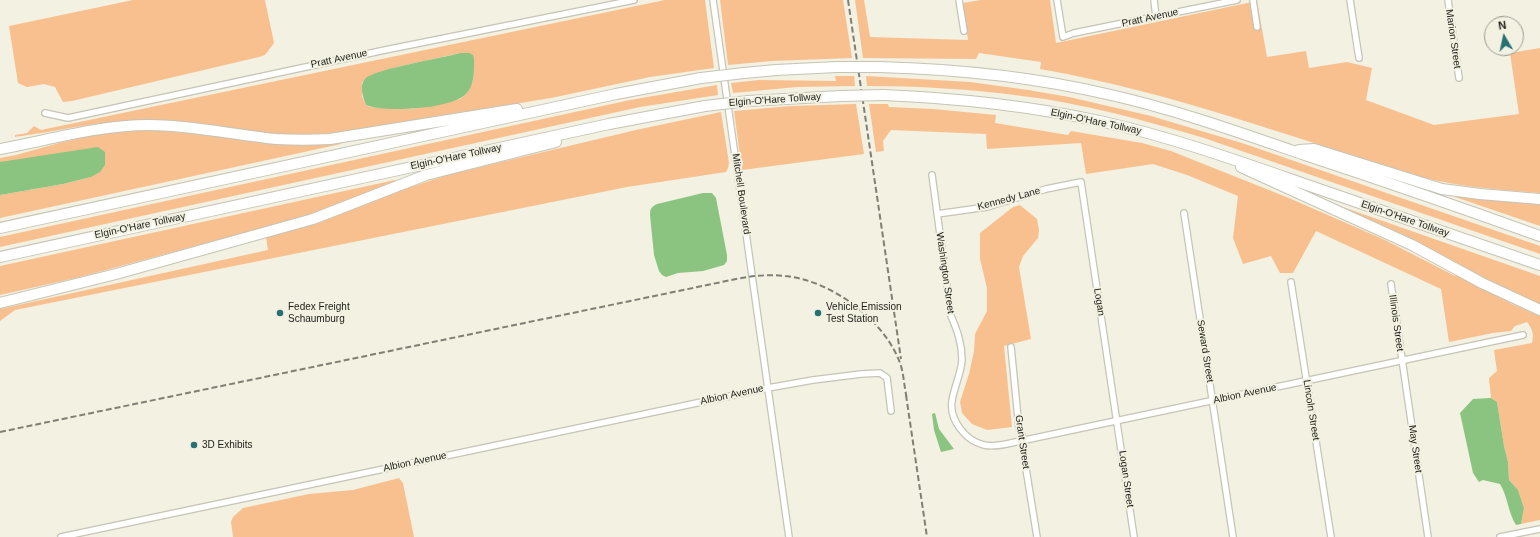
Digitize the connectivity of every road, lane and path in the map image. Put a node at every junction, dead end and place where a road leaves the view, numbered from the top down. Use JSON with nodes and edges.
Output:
{"nodes":[{"id":1,"x":634,"y":0,"type":"edge"},
{"id":2,"x":713,"y":0,"type":"edge"},
{"id":3,"x":959,"y":0,"type":"edge"},
{"id":4,"x":1056,"y":0,"type":"edge"},
{"id":5,"x":1154,"y":0,"type":"edge"},
{"id":6,"x":1237,"y":0,"type":"edge"},
{"id":7,"x":1253,"y":0,"type":"edge"},
{"id":8,"x":1350,"y":0,"type":"edge"},
{"id":9,"x":1448,"y":0,"type":"edge"},
{"id":10,"x":1156,"y":17,"type":"junction"},
{"id":11,"x":1257,"y":27,"type":"dead end"},
{"id":12,"x":964,"y":31,"type":"dead end"},
{"id":13,"x":1359,"y":58,"type":"dead end"},
{"id":14,"x":1459,"y":78,"type":"dead end"},
{"id":15,"x":577,"y":102,"type":"junction"},
{"id":16,"x":45,"y":112,"type":"dead end"},
{"id":17,"x":609,"y":124,"type":"junction"},
{"id":18,"x":0,"y":149,"type":"edge"},
{"id":19,"x":1291,"y":150,"type":"junction"},
{"id":20,"x":1213,"y":153,"type":"junction"},
{"id":21,"x":932,"y":174,"type":"dead end"},
{"id":22,"x":1081,"y":182,"type":"joint"},
{"id":23,"x":1540,"y":199,"type":"edge"},
{"id":24,"x":1184,"y":213,"type":"dead end"},
{"id":25,"x":937,"y":214,"type":"junction"},
{"id":26,"x":0,"y":228,"type":"edge"},
{"id":27,"x":1540,"y":236,"type":"edge"},
{"id":28,"x":0,"y":257,"type":"edge"},
{"id":29,"x":1540,"y":265,"type":"edge"},
{"id":30,"x":1291,"y":282,"type":"dead end"},
{"id":31,"x":1391,"y":284,"type":"dead end"},
{"id":32,"x":0,"y":303,"type":"edge"},
{"id":33,"x":1540,"y":310,"type":"edge"},
{"id":34,"x":1523,"y":335,"type":"dead end"},
{"id":35,"x":1011,"y":347,"type":"dead end"},
{"id":36,"x":1402,"y":361,"type":"junction"},
{"id":37,"x":1306,"y":381,"type":"junction"},
{"id":38,"x":768,"y":388,"type":"junction"},
{"id":39,"x":1212,"y":401,"type":"junction"},
{"id":40,"x":891,"y":411,"type":"dead end"},
{"id":41,"x":1117,"y":422,"type":"junction"},
{"id":42,"x":968,"y":437,"type":"joint"},
{"id":43,"x":1024,"y":440,"type":"junction"},
{"id":44,"x":1540,"y":529,"type":"edge"},
{"id":45,"x":1527,"y":534,"type":"edge"},
{"id":46,"x":61,"y":537,"type":"edge"},
{"id":47,"x":790,"y":537,"type":"edge"},
{"id":48,"x":1037,"y":537,"type":"edge"},
{"id":49,"x":1134,"y":537,"type":"edge"},
{"id":50,"x":1233,"y":537,"type":"edge"},
{"id":51,"x":1331,"y":537,"type":"edge"},
{"id":52,"x":1428,"y":537,"type":"edge"},
{"id":53,"x":1500,"y":537,"type":"edge"}],
"edges":[{"from":1,"to":16,"type":"street","name":"Pratt Avenue"},
{"from":2,"to":38,"type":"street","name":"Mitchell Boulevard"},
{"from":3,"to":12,"type":"street"},
{"from":4,"to":10,"type":"street","name":"Pratt Avenue"},
{"from":5,"to":10,"type":"street"},
{"from":6,"to":10,"type":"street","name":"Pratt Avenue"},
{"from":7,"to":11,"type":"street"},
{"from":8,"to":13,"type":"street"},
{"from":9,"to":14,"type":"street","name":"Marion Street"},
{"from":15,"to":18,"type":"highway"},
{"from":15,"to":19,"type":"highway","bridge":true},
{"from":15,"to":26,"type":"highway"},
{"from":17,"to":20,"type":"highway","name":"Elgin-O'Hare Tollway","bridge":true},
{"from":17,"to":28,"type":"highway","name":"Elgin-O'Hare Tollway"},
{"from":17,"to":32,"type":"highway"},
{"from":19,"to":23,"type":"highway"},
{"from":19,"to":27,"type":"highway"},
{"from":20,"to":29,"type":"highway","name":"Elgin-O'Hare Tollway"},
{"from":20,"to":33,"type":"highway"},
{"from":21,"to":25,"type":"street","name":"Washington Street"},
{"from":22,"to":25,"type":"street","name":"Kennedy Lane"},
{"from":22,"to":41,"type":"street","name":"Logan"},
{"from":24,"to":39,"type":"street","name":"Seward Street"},
{"from":25,"to":42,"type":"street","name":"Washington Street"},
{"from":30,"to":37,"type":"street","name":"Lincoln Street"},
{"from":31,"to":36,"type":"street","name":"Illinois Street"},
{"from":34,"to":36,"type":"street","name":"Albion Avenue"},
{"from":35,"to":43,"type":"street","name":"Grant Street"},
{"from":36,"to":37,"type":"street","name":"Albion Avenue"},
{"from":36,"to":52,"type":"street","name":"May Street"},
{"from":37,"to":39,"type":"street","name":"Albion Avenue"},
{"from":37,"to":51,"type":"street","name":"Lincoln Street"},
{"from":38,"to":40,"type":"street"},
{"from":38,"to":46,"type":"street","name":"Albion Avenue"},
{"from":38,"to":47,"type":"street","name":"Mitchell Boulevard"},
{"from":39,"to":41,"type":"street","name":"Albion Avenue"},
{"from":39,"to":50,"type":"street","name":"Seward Street"},
{"from":41,"to":43,"type":"street","name":"Albion Avenue"},
{"from":41,"to":49,"type":"street","name":"Logan Street"},
{"from":42,"to":43,"type":"street","name":"Albion Avenue"},
{"from":43,"to":48,"type":"street","name":"Grant Street"},
{"from":44,"to":45,"type":"street"},
{"from":45,"to":53,"type":"street"}]}
